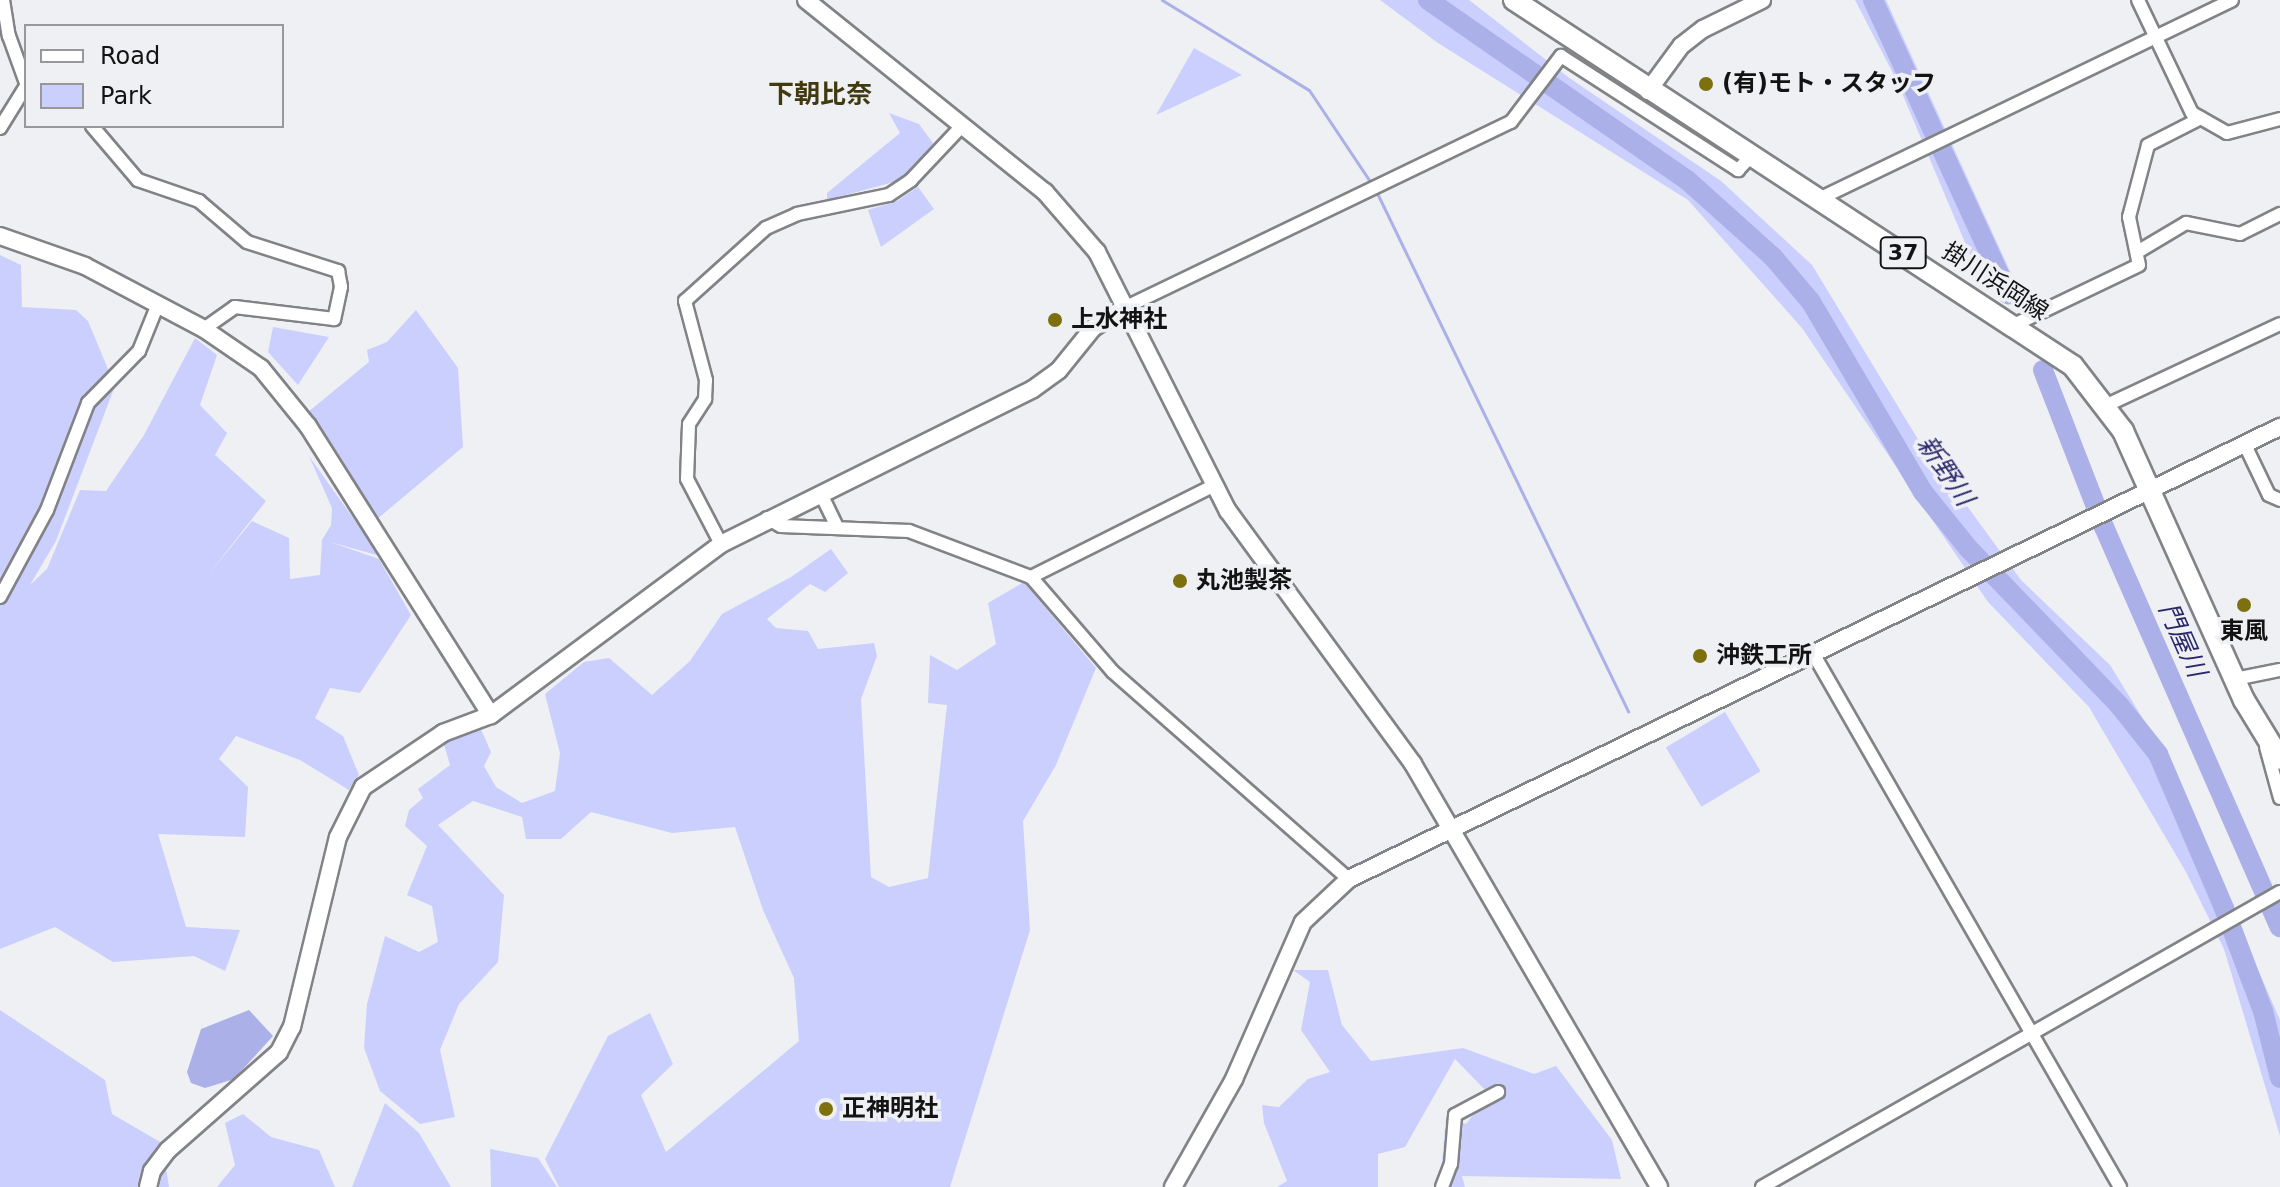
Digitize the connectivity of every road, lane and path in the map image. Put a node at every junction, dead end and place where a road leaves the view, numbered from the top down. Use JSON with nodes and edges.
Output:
{"nodes":[{"id":1,"x":3,"y":0,"type":"edge"},
{"id":2,"x":806,"y":0,"type":"edge"},
{"id":3,"x":1514,"y":0,"type":"edge"},
{"id":4,"x":1762,"y":0,"type":"edge"},
{"id":5,"x":2138,"y":0,"type":"edge"},
{"id":6,"x":2232,"y":0,"type":"edge"},
{"id":7,"x":2155,"y":37,"type":"junction"},
{"id":8,"x":24,"y":88,"type":"edge"},
{"id":9,"x":1648,"y":91,"type":"junction"},
{"id":10,"x":24,"y":92,"type":"edge"},
{"id":11,"x":2201,"y":118,"type":"junction"},
{"id":12,"x":2280,"y":119,"type":"edge"},
{"id":13,"x":961,"y":127,"type":"junction"},
{"id":14,"x":0,"y":128,"type":"edge"},
{"id":15,"x":94,"y":128,"type":"edge"},
{"id":16,"x":1750,"y":157,"type":"junction"},
{"id":17,"x":1821,"y":198,"type":"junction"},
{"id":18,"x":2280,"y":214,"type":"edge"},
{"id":19,"x":0,"y":236,"type":"edge"},
{"id":20,"x":2139,"y":251,"type":"junction"},
{"id":21,"x":158,"y":304,"type":"junction"},
{"id":22,"x":1124,"y":308,"type":"junction"},
{"id":23,"x":2016,"y":324,"type":"junction"},
{"id":24,"x":2280,"y":324,"type":"edge"},
{"id":25,"x":204,"y":329,"type":"junction"},
{"id":26,"x":2105,"y":406,"type":"junction"},
{"id":27,"x":2280,"y":427,"type":"edge"},
{"id":28,"x":2245,"y":445,"type":"junction"},
{"id":29,"x":1213,"y":486,"type":"junction"},
{"id":30,"x":2152,"y":491,"type":"junction"},
{"id":31,"x":821,"y":494,"type":"junction"},
{"id":32,"x":2280,"y":500,"type":"edge"},
{"id":33,"x":767,"y":518,"type":"junction"},
{"id":34,"x":837,"y":527,"type":"junction"},
{"id":35,"x":721,"y":544,"type":"junction"},
{"id":36,"x":1031,"y":577,"type":"junction"},
{"id":37,"x":0,"y":597,"type":"edge"},
{"id":38,"x":1814,"y":655,"type":"junction"},
{"id":39,"x":2280,"y":670,"type":"edge"},
{"id":40,"x":2235,"y":679,"type":"junction"},
{"id":41,"x":491,"y":715,"type":"junction"},
{"id":42,"x":2264,"y":738,"type":"junction"},
{"id":43,"x":2280,"y":759,"type":"edge"},
{"id":44,"x":2280,"y":798,"type":"edge"},
{"id":45,"x":1451,"y":827,"type":"junction"},
{"id":46,"x":1349,"y":879,"type":"junction"},
{"id":47,"x":2280,"y":892,"type":"edge"},
{"id":48,"x":2031,"y":1033,"type":"junction"},
{"id":49,"x":1498,"y":1092,"type":"dead end"},
{"id":50,"x":148,"y":1187,"type":"edge"},
{"id":51,"x":1173,"y":1187,"type":"edge"},
{"id":52,"x":1442,"y":1187,"type":"edge"},
{"id":53,"x":1659,"y":1187,"type":"edge"},
{"id":54,"x":1762,"y":1187,"type":"edge"},
{"id":55,"x":2120,"y":1187,"type":"edge"}],
"edges":[{"from":1,"to":8,"type":"street"},
{"from":2,"to":13,"type":"street"},
{"from":3,"to":9,"type":"main road","name":"掛川浜岡線","number":"37"},
{"from":4,"to":9,"type":"street"},
{"from":5,"to":7,"type":"street"},
{"from":6,"to":7,"type":"street"},
{"from":7,"to":11,"type":"street"},
{"from":7,"to":17,"type":"street"},
{"from":9,"to":16,"type":"main road","name":"掛川浜岡線","number":"37"},
{"from":10,"to":14,"type":"street"},
{"from":11,"to":12,"type":"street"},
{"from":11,"to":20,"type":"street"},
{"from":13,"to":22,"type":"street"},
{"from":13,"to":35,"type":"street"},
{"from":15,"to":25,"type":"street"},
{"from":16,"to":17,"type":"main road","name":"掛川浜岡線","number":"37"},
{"from":16,"to":22,"type":"street"},
{"from":17,"to":23,"type":"main road","name":"掛川浜岡線","number":"37"},
{"from":18,"to":20,"type":"street"},
{"from":19,"to":21,"type":"street"},
{"from":20,"to":23,"type":"street"},
{"from":21,"to":25,"type":"street"},
{"from":21,"to":37,"type":"street"},
{"from":22,"to":29,"type":"street"},
{"from":22,"to":31,"type":"street"},
{"from":23,"to":26,"type":"main road","name":"掛川浜岡線","number":"37"},
{"from":24,"to":26,"type":"street"},
{"from":25,"to":41,"type":"street"},
{"from":26,"to":30,"type":"main road","name":"掛川浜岡線","number":"37"},
{"from":27,"to":28,"type":"street"},
{"from":28,"to":30,"type":"street"},
{"from":28,"to":32,"type":"street"},
{"from":29,"to":36,"type":"street"},
{"from":29,"to":45,"type":"street"},
{"from":30,"to":38,"type":"street"},
{"from":30,"to":40,"type":"main road","name":"掛川浜岡線","number":"37"},
{"from":31,"to":33,"type":"street"},
{"from":31,"to":34,"type":"street"},
{"from":33,"to":34,"type":"street"},
{"from":33,"to":35,"type":"street"},
{"from":34,"to":36,"type":"street"},
{"from":35,"to":41,"type":"street"},
{"from":36,"to":46,"type":"street"},
{"from":38,"to":45,"type":"street"},
{"from":38,"to":48,"type":"street"},
{"from":39,"to":40,"type":"street"},
{"from":40,"to":42,"type":"main road","name":"掛川浜岡線","number":"37"},
{"from":41,"to":50,"type":"street"},
{"from":42,"to":43,"type":"main road","name":"掛川浜岡線","number":"37"},
{"from":42,"to":44,"type":"street"},
{"from":45,"to":46,"type":"street"},
{"from":45,"to":53,"type":"street"},
{"from":46,"to":51,"type":"street"},
{"from":47,"to":48,"type":"street"},
{"from":48,"to":54,"type":"street"},
{"from":48,"to":55,"type":"street"},
{"from":49,"to":52,"type":"street"}]}
